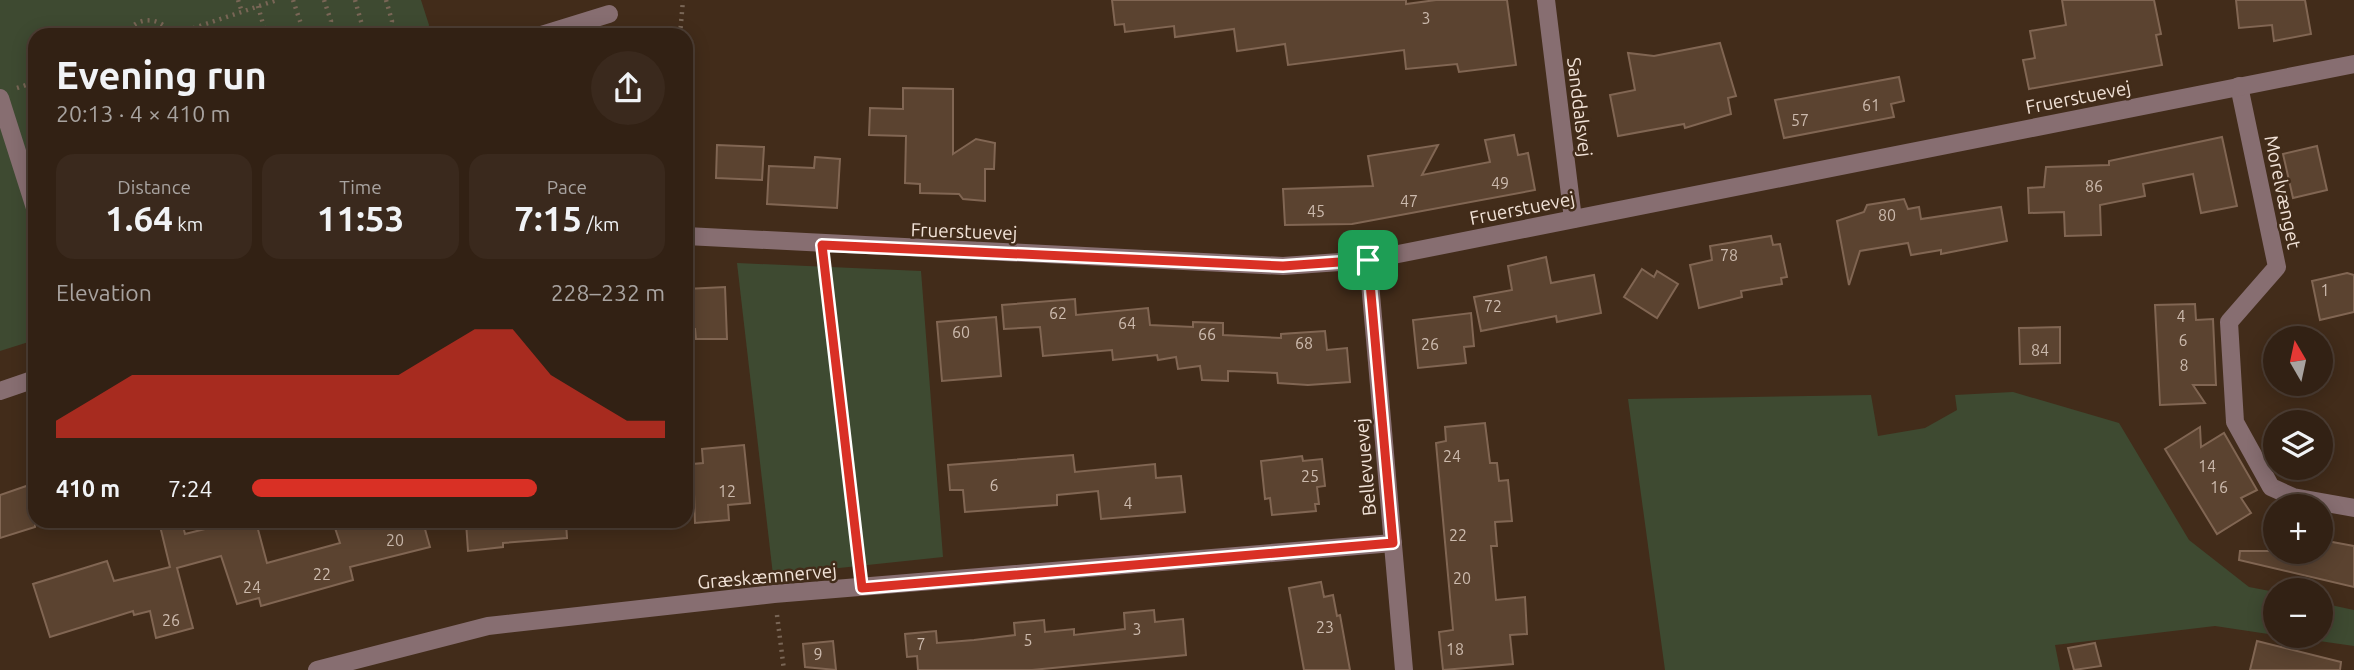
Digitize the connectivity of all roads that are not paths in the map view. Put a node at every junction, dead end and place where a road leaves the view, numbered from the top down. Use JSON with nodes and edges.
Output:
{"nodes":[{"id":1,"x":1546,"y":0,"type":"edge"},
{"id":2,"x":609,"y":13,"type":"dead end"},
{"id":3,"x":563,"y":28,"type":"edge"},
{"id":4,"x":2354,"y":64,"type":"edge"},
{"id":5,"x":2239,"y":86,"type":"junction"},
{"id":6,"x":0,"y":98,"type":"edge"},
{"id":7,"x":28,"y":186,"type":"edge"},
{"id":8,"x":1573,"y":219,"type":"junction"},
{"id":9,"x":693,"y":236,"type":"edge"},
{"id":10,"x":1368,"y":260,"type":"junction"},
{"id":11,"x":28,"y":381,"type":"edge"},
{"id":12,"x":0,"y":391,"type":"edge"},
{"id":13,"x":2354,"y":508,"type":"edge"},
{"id":14,"x":1393,"y":543,"type":"junction"},
{"id":15,"x":317,"y":670,"type":"edge"},
{"id":16,"x":1404,"y":670,"type":"edge"}],
"edges":[{"from":1,"to":8,"type":"street","name":"Sanddalsvej"},
{"from":2,"to":3,"type":"street"},
{"from":4,"to":5,"type":"street","name":"Fruerstuevej"},
{"from":5,"to":8,"type":"street","name":"Fruerstuevej"},
{"from":5,"to":13,"type":"street","name":"Morelvænget"},
{"from":6,"to":7,"type":"street"},
{"from":8,"to":10,"type":"street","name":"Fruerstuevej"},
{"from":9,"to":10,"type":"street","name":"Fruerstuevej"},
{"from":10,"to":14,"type":"street","name":"Bellevuevej"},
{"from":11,"to":12,"type":"street"},
{"from":14,"to":15,"type":"street","name":"Græskæmnervej"},
{"from":14,"to":16,"type":"street","name":"Bellevuevej"}]}
